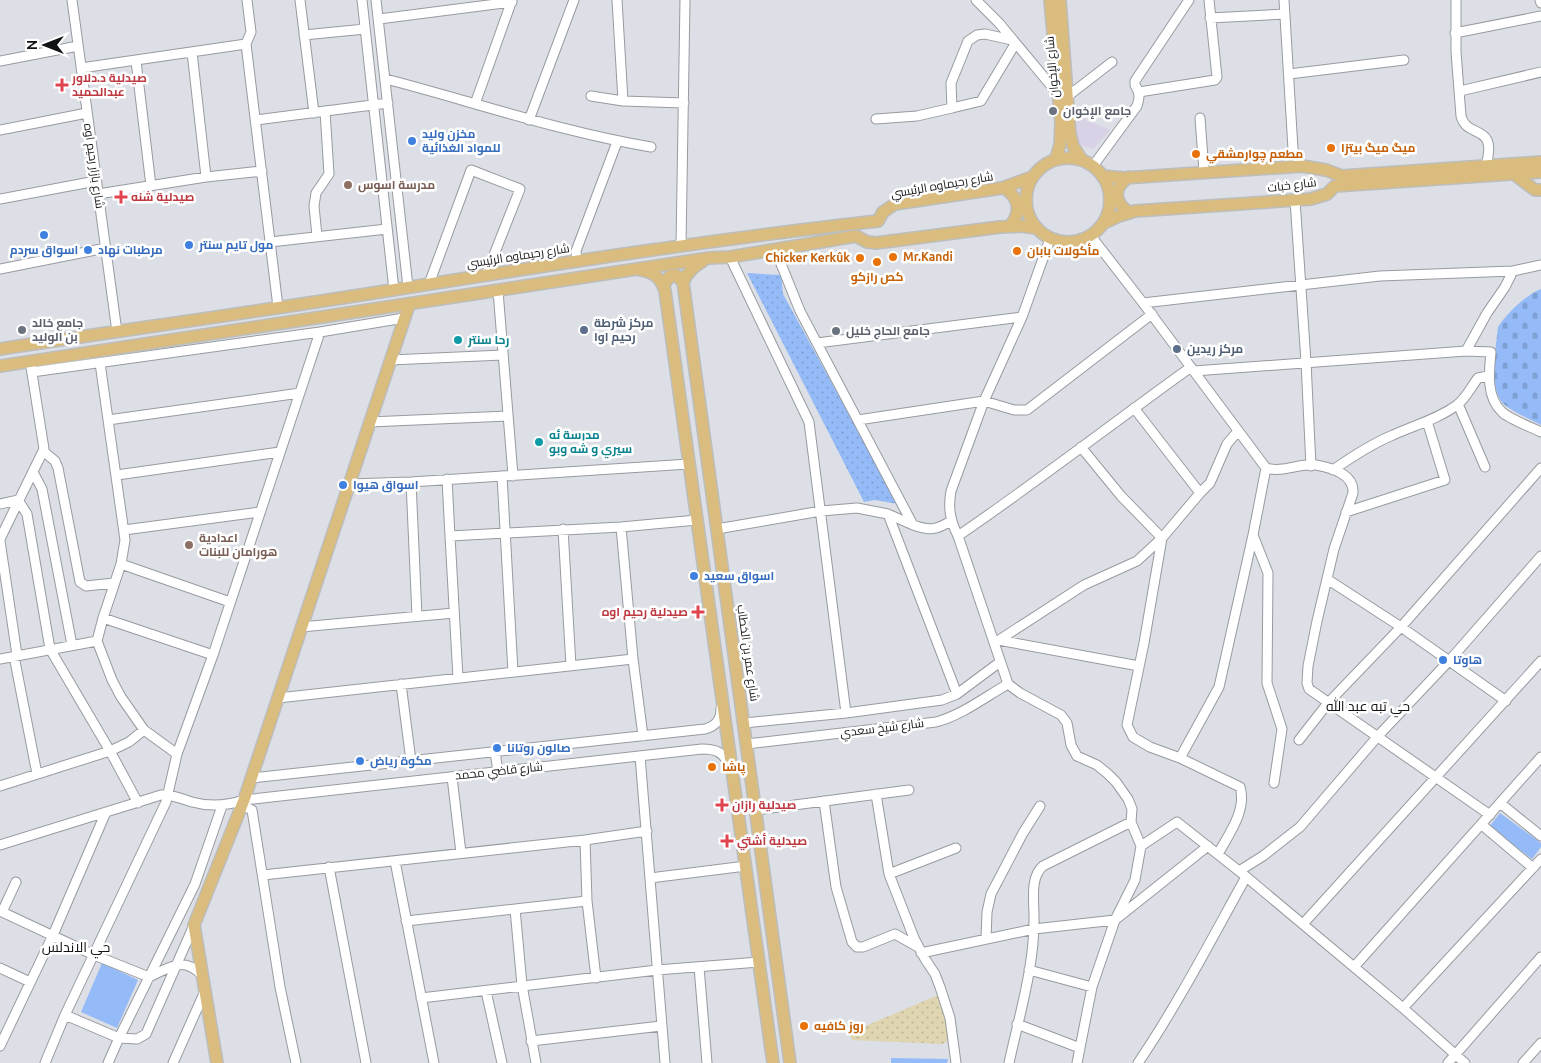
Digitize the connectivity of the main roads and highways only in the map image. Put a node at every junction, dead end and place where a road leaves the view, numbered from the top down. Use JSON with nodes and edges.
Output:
{"nodes":[{"id":1,"x":1050,"y":0,"type":"edge"},
{"id":2,"x":1060,"y":0,"type":"edge"},
{"id":3,"x":1063,"y":95,"type":"junction"},
{"id":4,"x":1072,"y":141,"type":"junction"},
{"id":5,"x":1060,"y":144,"type":"junction"},
{"id":6,"x":1056,"y":159,"type":"junction"},
{"id":7,"x":1081,"y":159,"type":"junction"},
{"id":8,"x":1541,"y":162,"type":"edge"},
{"id":9,"x":1541,"y":172,"type":"edge"},
{"id":10,"x":1514,"y":174,"type":"junction"},
{"id":11,"x":1102,"y":176,"type":"junction"},
{"id":12,"x":1032,"y":177,"type":"junction"},
{"id":13,"x":1129,"y":178,"type":"junction"},
{"id":14,"x":1004,"y":188,"type":"junction"},
{"id":15,"x":1538,"y":190,"type":"edge"},
{"id":16,"x":1130,"y":213,"type":"junction"},
{"id":17,"x":1104,"y":223,"type":"junction"},
{"id":18,"x":1010,"y":226,"type":"junction"},
{"id":19,"x":1036,"y":228,"type":"junction"},
{"id":20,"x":709,"y":258,"type":"junction"},
{"id":21,"x":531,"y":268,"type":"junction"},
{"id":22,"x":636,"y":270,"type":"junction"},
{"id":23,"x":506,"y":272,"type":"junction"},
{"id":24,"x":683,"y":282,"type":"junction"},
{"id":25,"x":533,"y":286,"type":"junction"},
{"id":26,"x":663,"y":286,"type":"junction"},
{"id":27,"x":503,"y":290,"type":"junction"},
{"id":28,"x":409,"y":305,"type":"junction"},
{"id":29,"x":0,"y":349,"type":"edge"},
{"id":30,"x":0,"y":366,"type":"edge"},
{"id":31,"x":696,"y":381,"type":"junction"},
{"id":32,"x":678,"y":385,"type":"junction"},
{"id":33,"x":725,"y":588,"type":"junction"},
{"id":34,"x":707,"y":590,"type":"junction"},
{"id":35,"x":770,"y":916,"type":"junction"},
{"id":36,"x":753,"y":919,"type":"junction"},
{"id":37,"x":782,"y":998,"type":"junction"},
{"id":38,"x":765,"y":1000,"type":"junction"},
{"id":39,"x":217,"y":1063,"type":"edge"},
{"id":40,"x":774,"y":1063,"type":"edge"},
{"id":41,"x":790,"y":1063,"type":"edge"}],
"edges":[{"from":1,"to":3,"type":"main road"},
{"from":2,"to":3,"type":"main road","name":"شارع الإخوان"},
{"from":3,"to":4,"type":"main road","name":"شارع الإخوان"},
{"from":3,"to":5,"type":"main road"},
{"from":4,"to":5,"type":"main road"},
{"from":4,"to":7,"type":"main road","name":"شارع الإخوان"},
{"from":5,"to":6,"type":"main road"},
{"from":6,"to":7,"type":"main road"},
{"from":6,"to":12,"type":"main road"},
{"from":7,"to":11,"type":"main road"},
{"from":8,"to":13,"type":"main road","name":"شارع خبات"},
{"from":9,"to":10,"type":"main road","name":"شارع خبات"},
{"from":10,"to":15,"type":"main road"},
{"from":10,"to":16,"type":"main road","name":"شارع خبات"},
{"from":11,"to":13,"type":"main road","name":"شارع خبات"},
{"from":11,"to":17,"type":"main road"},
{"from":12,"to":14,"type":"main road","name":"شارع رحيماوه الرئيسي"},
{"from":12,"to":19,"type":"main road"},
{"from":13,"to":16,"type":"main road"},
{"from":14,"to":18,"type":"main road"},
{"from":14,"to":21,"type":"main road","name":"شارع رحيماوه الرئيسي"},
{"from":16,"to":17,"type":"main road","name":"شارع خبات"},
{"from":17,"to":19,"type":"main road"},
{"from":18,"to":19,"type":"main road"},
{"from":18,"to":20,"type":"main road"},
{"from":20,"to":22,"type":"main road"},
{"from":20,"to":24,"type":"main road"},
{"from":21,"to":23,"type":"main road","name":"شارع رحيماوه الرئيسي"},
{"from":21,"to":25,"type":"main road"},
{"from":22,"to":25,"type":"main road"},
{"from":22,"to":26,"type":"main road"},
{"from":23,"to":27,"type":"main road"},
{"from":23,"to":29,"type":"main road","name":"شارع رحيماوه الرئيسي"},
{"from":24,"to":26,"type":"main road"},
{"from":24,"to":31,"type":"main road","name":"شارع عمر بن الخطاب"},
{"from":25,"to":27,"type":"main road"},
{"from":26,"to":32,"type":"main road"},
{"from":27,"to":28,"type":"main road"},
{"from":28,"to":30,"type":"main road"},
{"from":28,"to":39,"type":"main road"},
{"from":31,"to":32,"type":"main road"},
{"from":31,"to":33,"type":"main road","name":"شارع عمر بن الخطاب"},
{"from":32,"to":34,"type":"main road"},
{"from":33,"to":34,"type":"main road"},
{"from":33,"to":35,"type":"main road","name":"شارع عمر بن الخطاب"},
{"from":34,"to":36,"type":"main road"},
{"from":35,"to":36,"type":"main road"},
{"from":35,"to":37,"type":"main road","name":"شارع عمر بن الخطاب"},
{"from":36,"to":38,"type":"main road"},
{"from":37,"to":38,"type":"main road"},
{"from":37,"to":41,"type":"main road","name":"شارع عمر بن الخطاب"},
{"from":38,"to":40,"type":"main road"}]}
